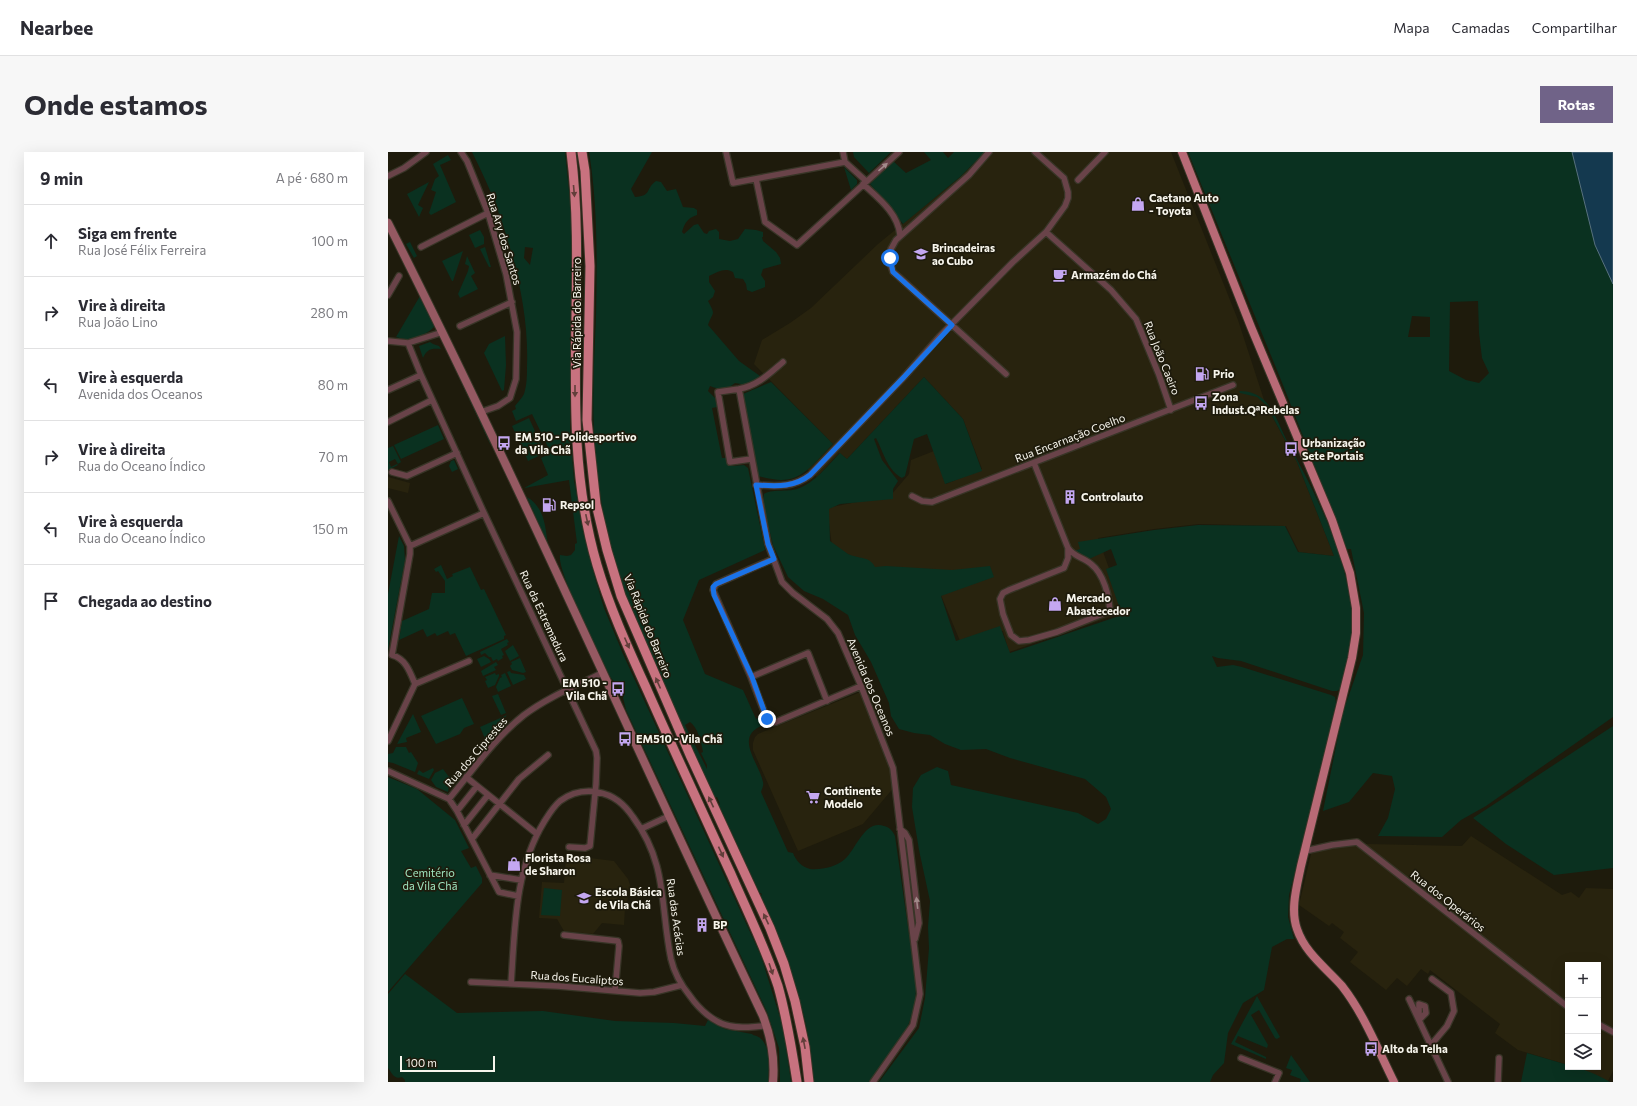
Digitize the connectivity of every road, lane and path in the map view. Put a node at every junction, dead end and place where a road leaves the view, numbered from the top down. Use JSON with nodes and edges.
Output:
{"nodes":[{"id":1,"x":426,"y":152,"type":"edge"},
{"id":2,"x":460,"y":152,"type":"edge"},
{"id":3,"x":570,"y":152,"type":"edge"},
{"id":4,"x":582,"y":152,"type":"edge"},
{"id":5,"x":726,"y":152,"type":"edge"},
{"id":6,"x":843,"y":152,"type":"edge"},
{"id":7,"x":899,"y":152,"type":"edge"},
{"id":8,"x":989,"y":152,"type":"edge"},
{"id":9,"x":1035,"y":152,"type":"edge"},
{"id":10,"x":1105,"y":152,"type":"edge"},
{"id":11,"x":1182,"y":152,"type":"edge"},
{"id":12,"x":845,"y":162,"type":"junction"},
{"id":13,"x":388,"y":176,"type":"edge"},
{"id":14,"x":756,"y":179,"type":"junction"},
{"id":15,"x":1078,"y":180,"type":"dead end"},
{"id":16,"x":865,"y":183,"type":"junction"},
{"id":17,"x":488,"y":213,"type":"junction"},
{"id":18,"x":388,"y":224,"type":"edge"},
{"id":19,"x":1046,"y":232,"type":"junction"},
{"id":20,"x":900,"y":235,"type":"junction"},
{"id":21,"x":421,"y":246,"type":"dead end"},
{"id":22,"x":400,"y":276,"type":"dead end"},
{"id":23,"x":388,"y":295,"type":"edge"},
{"id":24,"x":512,"y":302,"type":"junction"},
{"id":25,"x":952,"y":325,"type":"junction"},
{"id":26,"x":460,"y":326,"type":"dead end"},
{"id":27,"x":443,"y":332,"type":"junction"},
{"id":28,"x":388,"y":340,"type":"edge"},
{"id":29,"x":408,"y":343,"type":"junction"},
{"id":30,"x":783,"y":362,"type":"dead end"},
{"id":31,"x":1006,"y":374,"type":"dead end"},
{"id":32,"x":421,"y":375,"type":"junction"},
{"id":33,"x":1233,"y":385,"type":"dead end"},
{"id":34,"x":388,"y":390,"type":"edge"},
{"id":35,"x":739,"y":390,"type":"junction"},
{"id":36,"x":432,"y":400,"type":"junction"},
{"id":37,"x":1172,"y":410,"type":"junction"},
{"id":38,"x":481,"y":412,"type":"junction"},
{"id":39,"x":388,"y":422,"type":"edge"},
{"id":40,"x":456,"y":453,"type":"junction"},
{"id":41,"x":751,"y":459,"type":"junction"},
{"id":42,"x":1034,"y":463,"type":"junction"},
{"id":43,"x":392,"y":472,"type":"dead end"},
{"id":44,"x":756,"y":485,"type":"junction"},
{"id":45,"x":912,"y":496,"type":"dead end"},
{"id":46,"x":388,"y":501,"type":"edge"},
{"id":47,"x":484,"y":513,"type":"junction"},
{"id":48,"x":410,"y":546,"type":"junction"},
{"id":49,"x":1068,"y":548,"type":"junction"},
{"id":50,"x":774,"y":559,"type":"junction"},
{"id":51,"x":390,"y":655,"type":"edge"},
{"id":52,"x":469,"y":661,"type":"dead end"},
{"id":53,"x":602,"y":673,"type":"junction"},
{"id":54,"x":752,"y":677,"type":"junction"},
{"id":55,"x":416,"y":684,"type":"junction"},
{"id":56,"x":861,"y":686,"type":"junction"},
{"id":57,"x":567,"y":690,"type":"junction"},
{"id":58,"x":826,"y":701,"type":"junction"},
{"id":59,"x":388,"y":741,"type":"edge"},
{"id":60,"x":548,"y":755,"type":"dead end"},
{"id":61,"x":388,"y":771,"type":"edge"},
{"id":62,"x":466,"y":777,"type":"junction"},
{"id":63,"x":478,"y":786,"type":"junction"},
{"id":64,"x":595,"y":792,"type":"junction"},
{"id":65,"x":488,"y":795,"type":"junction"},
{"id":66,"x":449,"y":798,"type":"junction"},
{"id":67,"x":499,"y":804,"type":"junction"},
{"id":68,"x":457,"y":811,"type":"junction"},
{"id":69,"x":669,"y":816,"type":"junction"},
{"id":70,"x":464,"y":825,"type":"junction"},
{"id":71,"x":641,"y":829,"type":"junction"},
{"id":72,"x":537,"y":834,"type":"junction"},
{"id":73,"x":472,"y":839,"type":"junction"},
{"id":74,"x":569,"y":847,"type":"dead end"},
{"id":75,"x":1305,"y":851,"type":"junction"},
{"id":76,"x":490,"y":875,"type":"junction"},
{"id":77,"x":521,"y":880,"type":"junction"},
{"id":78,"x":518,"y":896,"type":"junction"},
{"id":79,"x":564,"y":935,"type":"dead end"},
{"id":80,"x":1432,"y":980,"type":"dead end"},
{"id":81,"x":471,"y":982,"type":"dead end"},
{"id":82,"x":511,"y":984,"type":"junction"},
{"id":83,"x":682,"y":984,"type":"junction"},
{"id":84,"x":615,"y":991,"type":"junction"},
{"id":85,"x":1409,"y":999,"type":"dead end"},
{"id":86,"x":1565,"y":1005,"type":"edge"},
{"id":87,"x":767,"y":1026,"type":"junction"},
{"id":88,"x":1601,"y":1026,"type":"edge"},
{"id":89,"x":1613,"y":1032,"type":"edge"},
{"id":90,"x":1431,"y":1045,"type":"junction"},
{"id":91,"x":1242,"y":1058,"type":"dead end"},
{"id":92,"x":1499,"y":1058,"type":"dead end"},
{"id":93,"x":773,"y":1082,"type":"edge"},
{"id":94,"x":797,"y":1082,"type":"edge"},
{"id":95,"x":809,"y":1082,"type":"edge"},
{"id":96,"x":873,"y":1082,"type":"edge"},
{"id":97,"x":1275,"y":1082,"type":"edge"},
{"id":98,"x":1394,"y":1082,"type":"edge"},
{"id":99,"x":1448,"y":1082,"type":"edge"},
{"id":100,"x":1498,"y":1082,"type":"edge"}],
"edges":[{"from":1,"to":13,"type":"street"},
{"from":2,"to":17,"type":"street","name":"Rua Ary dos Santos"},
{"from":3,"to":94,"type":"highway","name":"Via Rápida do Barreiro","one_way":true},
{"from":95,"to":4,"type":"highway","name":"Via Rápida do Barreiro","one_way":true},
{"from":5,"to":14,"type":"street"},
{"from":6,"to":12,"type":"street"},
{"from":16,"to":7,"type":"street","one_way":true},
{"from":8,"to":20,"type":"street"},
{"from":9,"to":19,"type":"street"},
{"from":10,"to":15,"type":"street"},
{"from":11,"to":75,"type":"main road"},
{"from":12,"to":14,"type":"street"},
{"from":12,"to":16,"type":"street"},
{"from":14,"to":16,"type":"street"},
{"from":16,"to":20,"type":"street"},
{"from":17,"to":21,"type":"street"},
{"from":17,"to":24,"type":"street","name":"Rua Ary dos Santos"},
{"from":18,"to":27,"type":"main road"},
{"from":19,"to":25,"type":"street"},
{"from":19,"to":37,"type":"street","name":"Rua João Caeiro"},
{"from":20,"to":25,"type":"street"},
{"from":22,"to":23,"type":"street"},
{"from":24,"to":26,"type":"street"},
{"from":24,"to":38,"type":"street","name":"Rua Ary dos Santos"},
{"from":25,"to":31,"type":"street"},
{"from":25,"to":44,"type":"street"},
{"from":27,"to":29,"type":"street"},
{"from":27,"to":38,"type":"main road"},
{"from":28,"to":29,"type":"street"},
{"from":29,"to":32,"type":"street","name":"Rua da Estremadura"},
{"from":30,"to":35,"type":"street"},
{"from":32,"to":34,"type":"street"},
{"from":32,"to":36,"type":"street","name":"Rua da Estremadura"},
{"from":33,"to":37,"type":"street","name":"Rua Encarnação Coelho"},
{"from":35,"to":41,"type":"street","name":"Avenida dos Oceanos"},
{"from":35,"to":41,"type":"street"},
{"from":36,"to":39,"type":"street"},
{"from":36,"to":40,"type":"street","name":"Rua da Estremadura"},
{"from":37,"to":42,"type":"street","name":"Rua Encarnação Coelho"},
{"from":38,"to":53,"type":"main road"},
{"from":40,"to":43,"type":"street"},
{"from":40,"to":47,"type":"street","name":"Rua da Estremadura"},
{"from":41,"to":44,"type":"street","name":"Avenida dos Oceanos"},
{"from":42,"to":45,"type":"street","name":"Rua Encarnação Coelho"},
{"from":42,"to":49,"type":"street"},
{"from":44,"to":50,"type":"street","name":"Avenida dos Oceanos"},
{"from":46,"to":48,"type":"street"},
{"from":47,"to":48,"type":"street"},
{"from":47,"to":57,"type":"street","name":"Rua da Estremadura"},
{"from":48,"to":51,"type":"street"},
{"from":49,"to":49,"type":"street"},
{"from":50,"to":54,"type":"street"},
{"from":50,"to":56,"type":"street","name":"Avenida dos Oceanos"},
{"from":51,"to":55,"type":"street"},
{"from":52,"to":55,"type":"street"},
{"from":53,"to":57,"type":"street","name":"Rua dos Ciprestes"},
{"from":53,"to":69,"type":"main road"},
{"from":54,"to":58,"type":"street"},
{"from":54,"to":58,"type":"street"},
{"from":55,"to":59,"type":"street"},
{"from":56,"to":58,"type":"street"},
{"from":56,"to":96,"type":"street","name":"Avenida dos Oceanos"},
{"from":57,"to":62,"type":"street","name":"Rua dos Ciprestes"},
{"from":57,"to":64,"type":"street","name":"Rua da Estremadura"},
{"from":60,"to":67,"type":"street"},
{"from":61,"to":66,"type":"street"},
{"from":62,"to":63,"type":"street"},
{"from":62,"to":66,"type":"street","name":"Rua dos Ciprestes"},
{"from":63,"to":65,"type":"street"},
{"from":63,"to":68,"type":"street"},
{"from":64,"to":71,"type":"street","name":"Rua das Acácias"},
{"from":64,"to":72,"type":"street","name":"Rua das Acácias"},
{"from":64,"to":74,"type":"street","name":"Rua da Estremadura"},
{"from":65,"to":67,"type":"street"},
{"from":65,"to":70,"type":"street"},
{"from":66,"to":68,"type":"street"},
{"from":67,"to":72,"type":"street"},
{"from":67,"to":73,"type":"street"},
{"from":68,"to":70,"type":"street"},
{"from":69,"to":71,"type":"street"},
{"from":69,"to":87,"type":"main road"},
{"from":70,"to":73,"type":"street"},
{"from":71,"to":83,"type":"street","name":"Rua das Acácias"},
{"from":72,"to":77,"type":"street","name":"Rua das Acácias"},
{"from":73,"to":76,"type":"street"},
{"from":75,"to":86,"type":"street","name":"Rua dos Operários"},
{"from":75,"to":98,"type":"main road"},
{"from":76,"to":77,"type":"street"},
{"from":76,"to":78,"type":"street"},
{"from":77,"to":78,"type":"street","name":"Rua das Acácias"},
{"from":78,"to":82,"type":"street","name":"Rua das Acácias"},
{"from":79,"to":84,"type":"street"},
{"from":80,"to":90,"type":"street"},
{"from":81,"to":82,"type":"street","name":"Rua dos Eucaliptos"},
{"from":82,"to":84,"type":"street","name":"Rua dos Eucaliptos"},
{"from":83,"to":84,"type":"street","name":"Rua dos Eucaliptos"},
{"from":83,"to":87,"type":"street","name":"Rua das Acácias"},
{"from":85,"to":90,"type":"street"},
{"from":87,"to":93,"type":"main road"},
{"from":88,"to":89,"type":"street"},
{"from":90,"to":99,"type":"street"},
{"from":91,"to":97,"type":"street"},
{"from":92,"to":100,"type":"street"}]}
